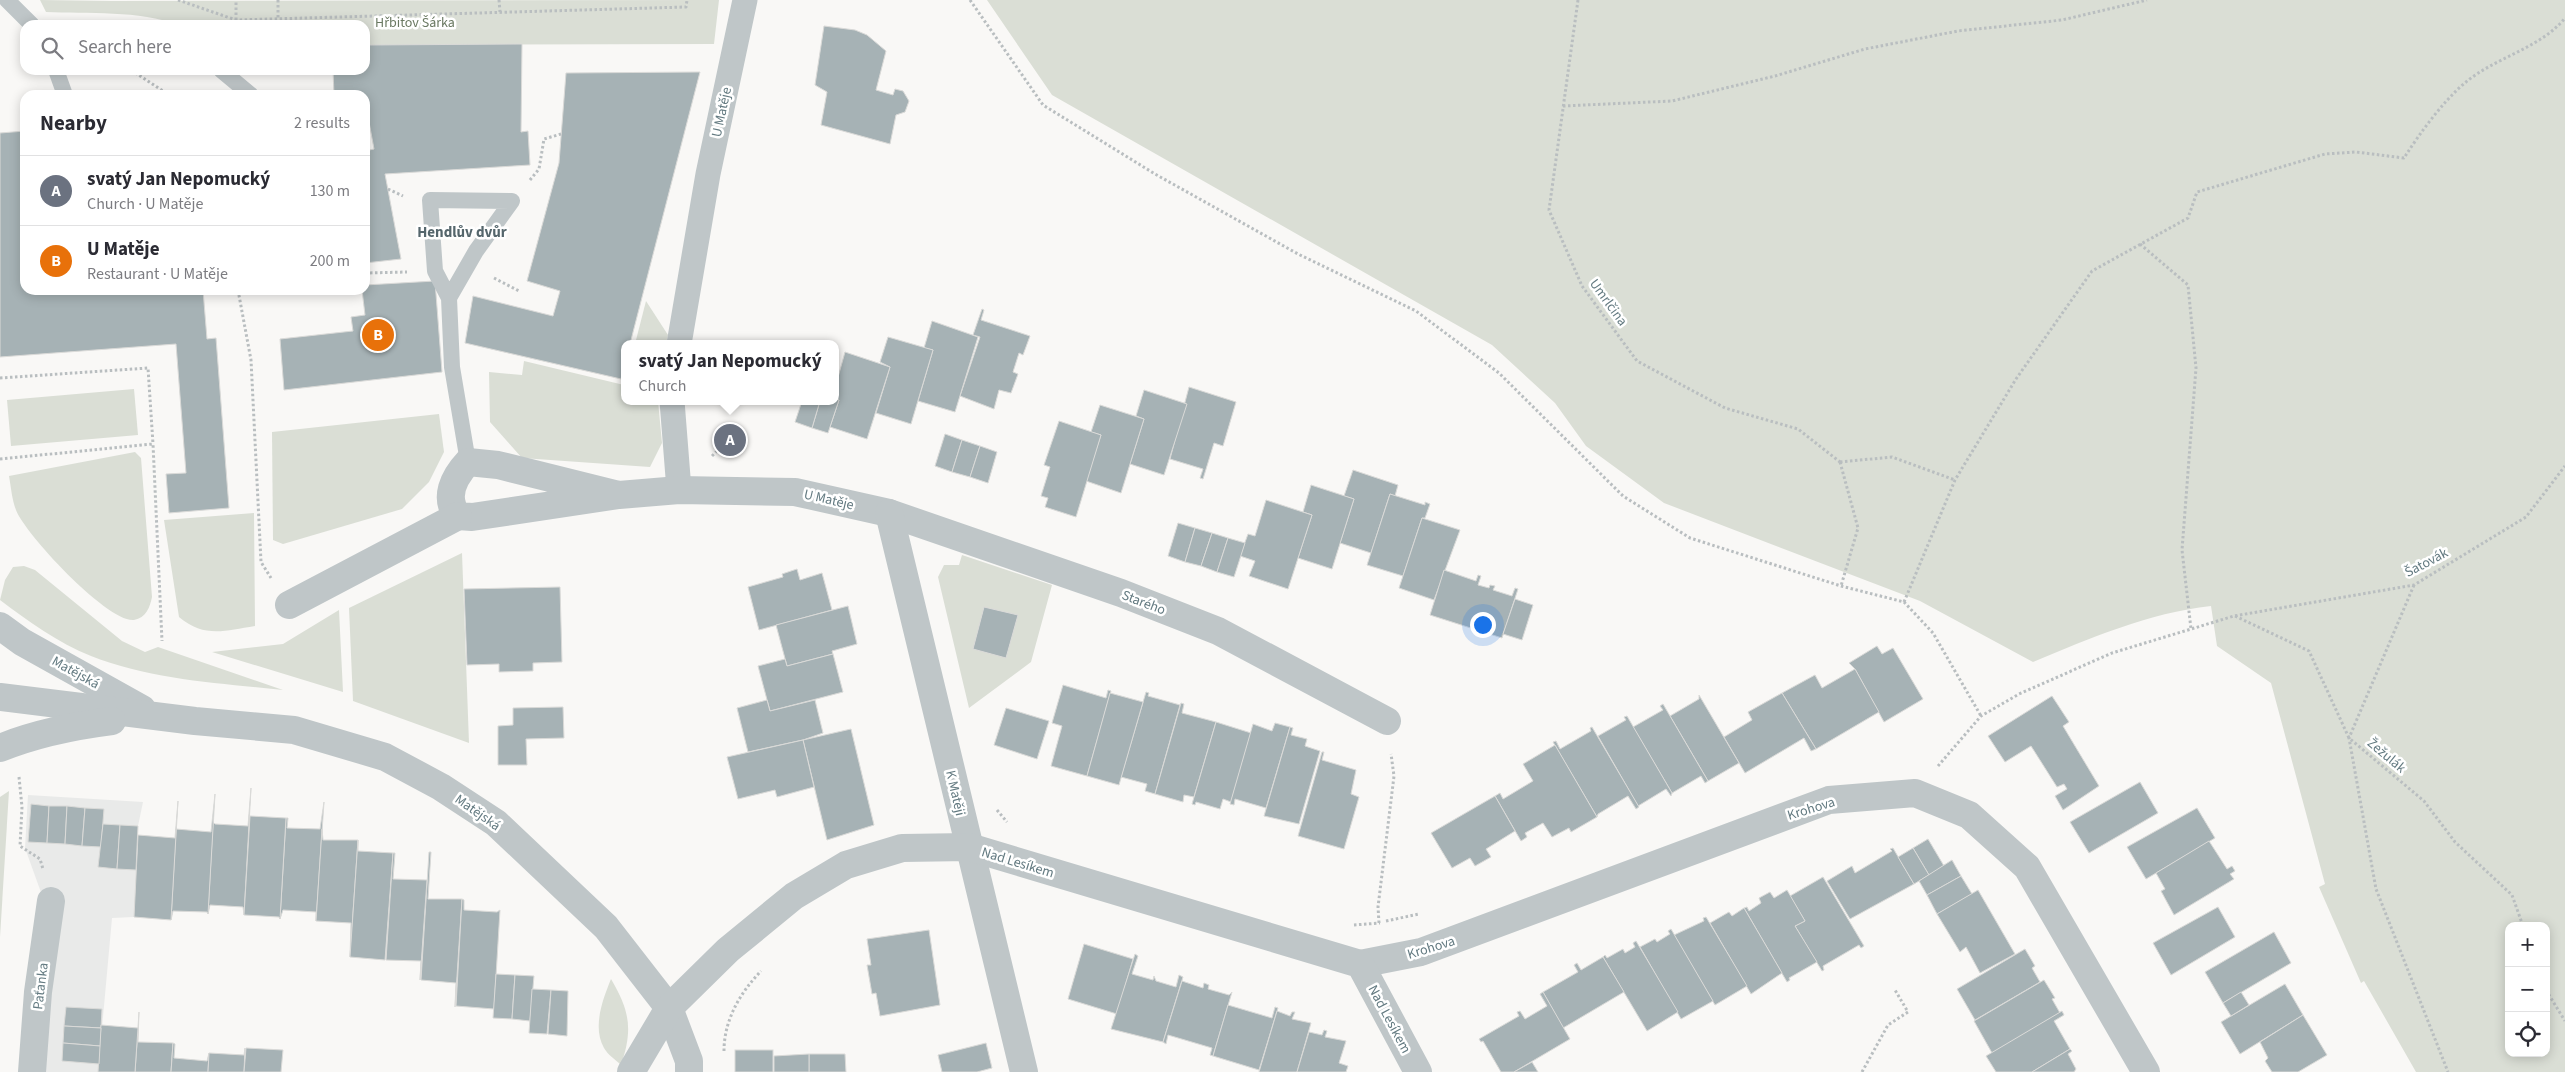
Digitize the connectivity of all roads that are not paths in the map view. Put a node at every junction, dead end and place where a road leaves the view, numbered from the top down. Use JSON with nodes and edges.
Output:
{"nodes":[{"id":1,"x":7,"y":0,"type":"edge"},
{"id":2,"x":745,"y":0,"type":"edge"},
{"id":3,"x":27,"y":20,"type":"edge"},
{"id":4,"x":58,"y":75,"type":"edge"},
{"id":5,"x":227,"y":75,"type":"edge"},
{"id":6,"x":62,"y":90,"type":"edge"},
{"id":7,"x":245,"y":90,"type":"edge"},
{"id":8,"x":449,"y":298,"type":"junction"},
{"id":9,"x":680,"y":340,"type":"edge"},
{"id":10,"x":672,"y":405,"type":"edge"},
{"id":11,"x":468,"y":462,"type":"junction"},
{"id":12,"x":679,"y":490,"type":"junction"},
{"id":13,"x":619,"y":495,"type":"junction"},
{"id":14,"x":889,"y":513,"type":"junction"},
{"id":15,"x":458,"y":516,"type":"junction"},
{"id":16,"x":289,"y":605,"type":"road end"},
{"id":17,"x":0,"y":626,"type":"edge"},
{"id":18,"x":0,"y":697,"type":"edge"},
{"id":19,"x":155,"y":716,"type":"junction"},
{"id":20,"x":1387,"y":721,"type":"road end"},
{"id":21,"x":0,"y":748,"type":"edge"},
{"id":22,"x":968,"y":847,"type":"junction"},
{"id":23,"x":51,"y":901,"type":"dead end"},
{"id":24,"x":1360,"y":964,"type":"junction"},
{"id":25,"x":669,"y":1008,"type":"junction"},
{"id":26,"x":32,"y":1072,"type":"edge"},
{"id":27,"x":631,"y":1072,"type":"edge"},
{"id":28,"x":690,"y":1072,"type":"edge"},
{"id":29,"x":1024,"y":1072,"type":"edge"},
{"id":30,"x":1418,"y":1072,"type":"edge"},
{"id":31,"x":2146,"y":1072,"type":"edge"}],
"edges":[{"from":1,"to":3,"type":"lane"},
{"from":2,"to":9,"type":"street","name":"U Matěje"},
{"from":4,"to":6,"type":"lane"},
{"from":5,"to":7,"type":"lane"},
{"from":8,"to":8,"type":"lane"},
{"from":8,"to":11,"type":"lane"},
{"from":10,"to":12,"type":"street"},
{"from":11,"to":13,"type":"street","name":"U Matěje"},
{"from":11,"to":15,"type":"street"},
{"from":12,"to":13,"type":"street","name":"U Matěje"},
{"from":12,"to":14,"type":"street","name":"U Matěje"},
{"from":13,"to":15,"type":"street","name":"U Matěje"},
{"from":14,"to":20,"type":"street","name":"Starého"},
{"from":14,"to":22,"type":"street","name":"K Matěji"},
{"from":15,"to":16,"type":"street","name":"U Matěje"},
{"from":17,"to":19,"type":"street","name":"Matějská"},
{"from":18,"to":19,"type":"street","name":"Matějská"},
{"from":19,"to":21,"type":"street","name":"Matějská"},
{"from":19,"to":25,"type":"street","name":"Matějská"},
{"from":22,"to":24,"type":"street","name":"Nad Lesíkem"},
{"from":22,"to":25,"type":"street","name":"Nad Lesíkem"},
{"from":22,"to":29,"type":"street","name":"K Matěji"},
{"from":23,"to":26,"type":"street","name":"Paťanka"},
{"from":24,"to":30,"type":"street","name":"Nad Lesíkem"},
{"from":24,"to":31,"type":"street","name":"Krohova"},
{"from":25,"to":27,"type":"street","name":"Nad Lesíkem"},
{"from":25,"to":28,"type":"street","name":"Matějská"}]}
